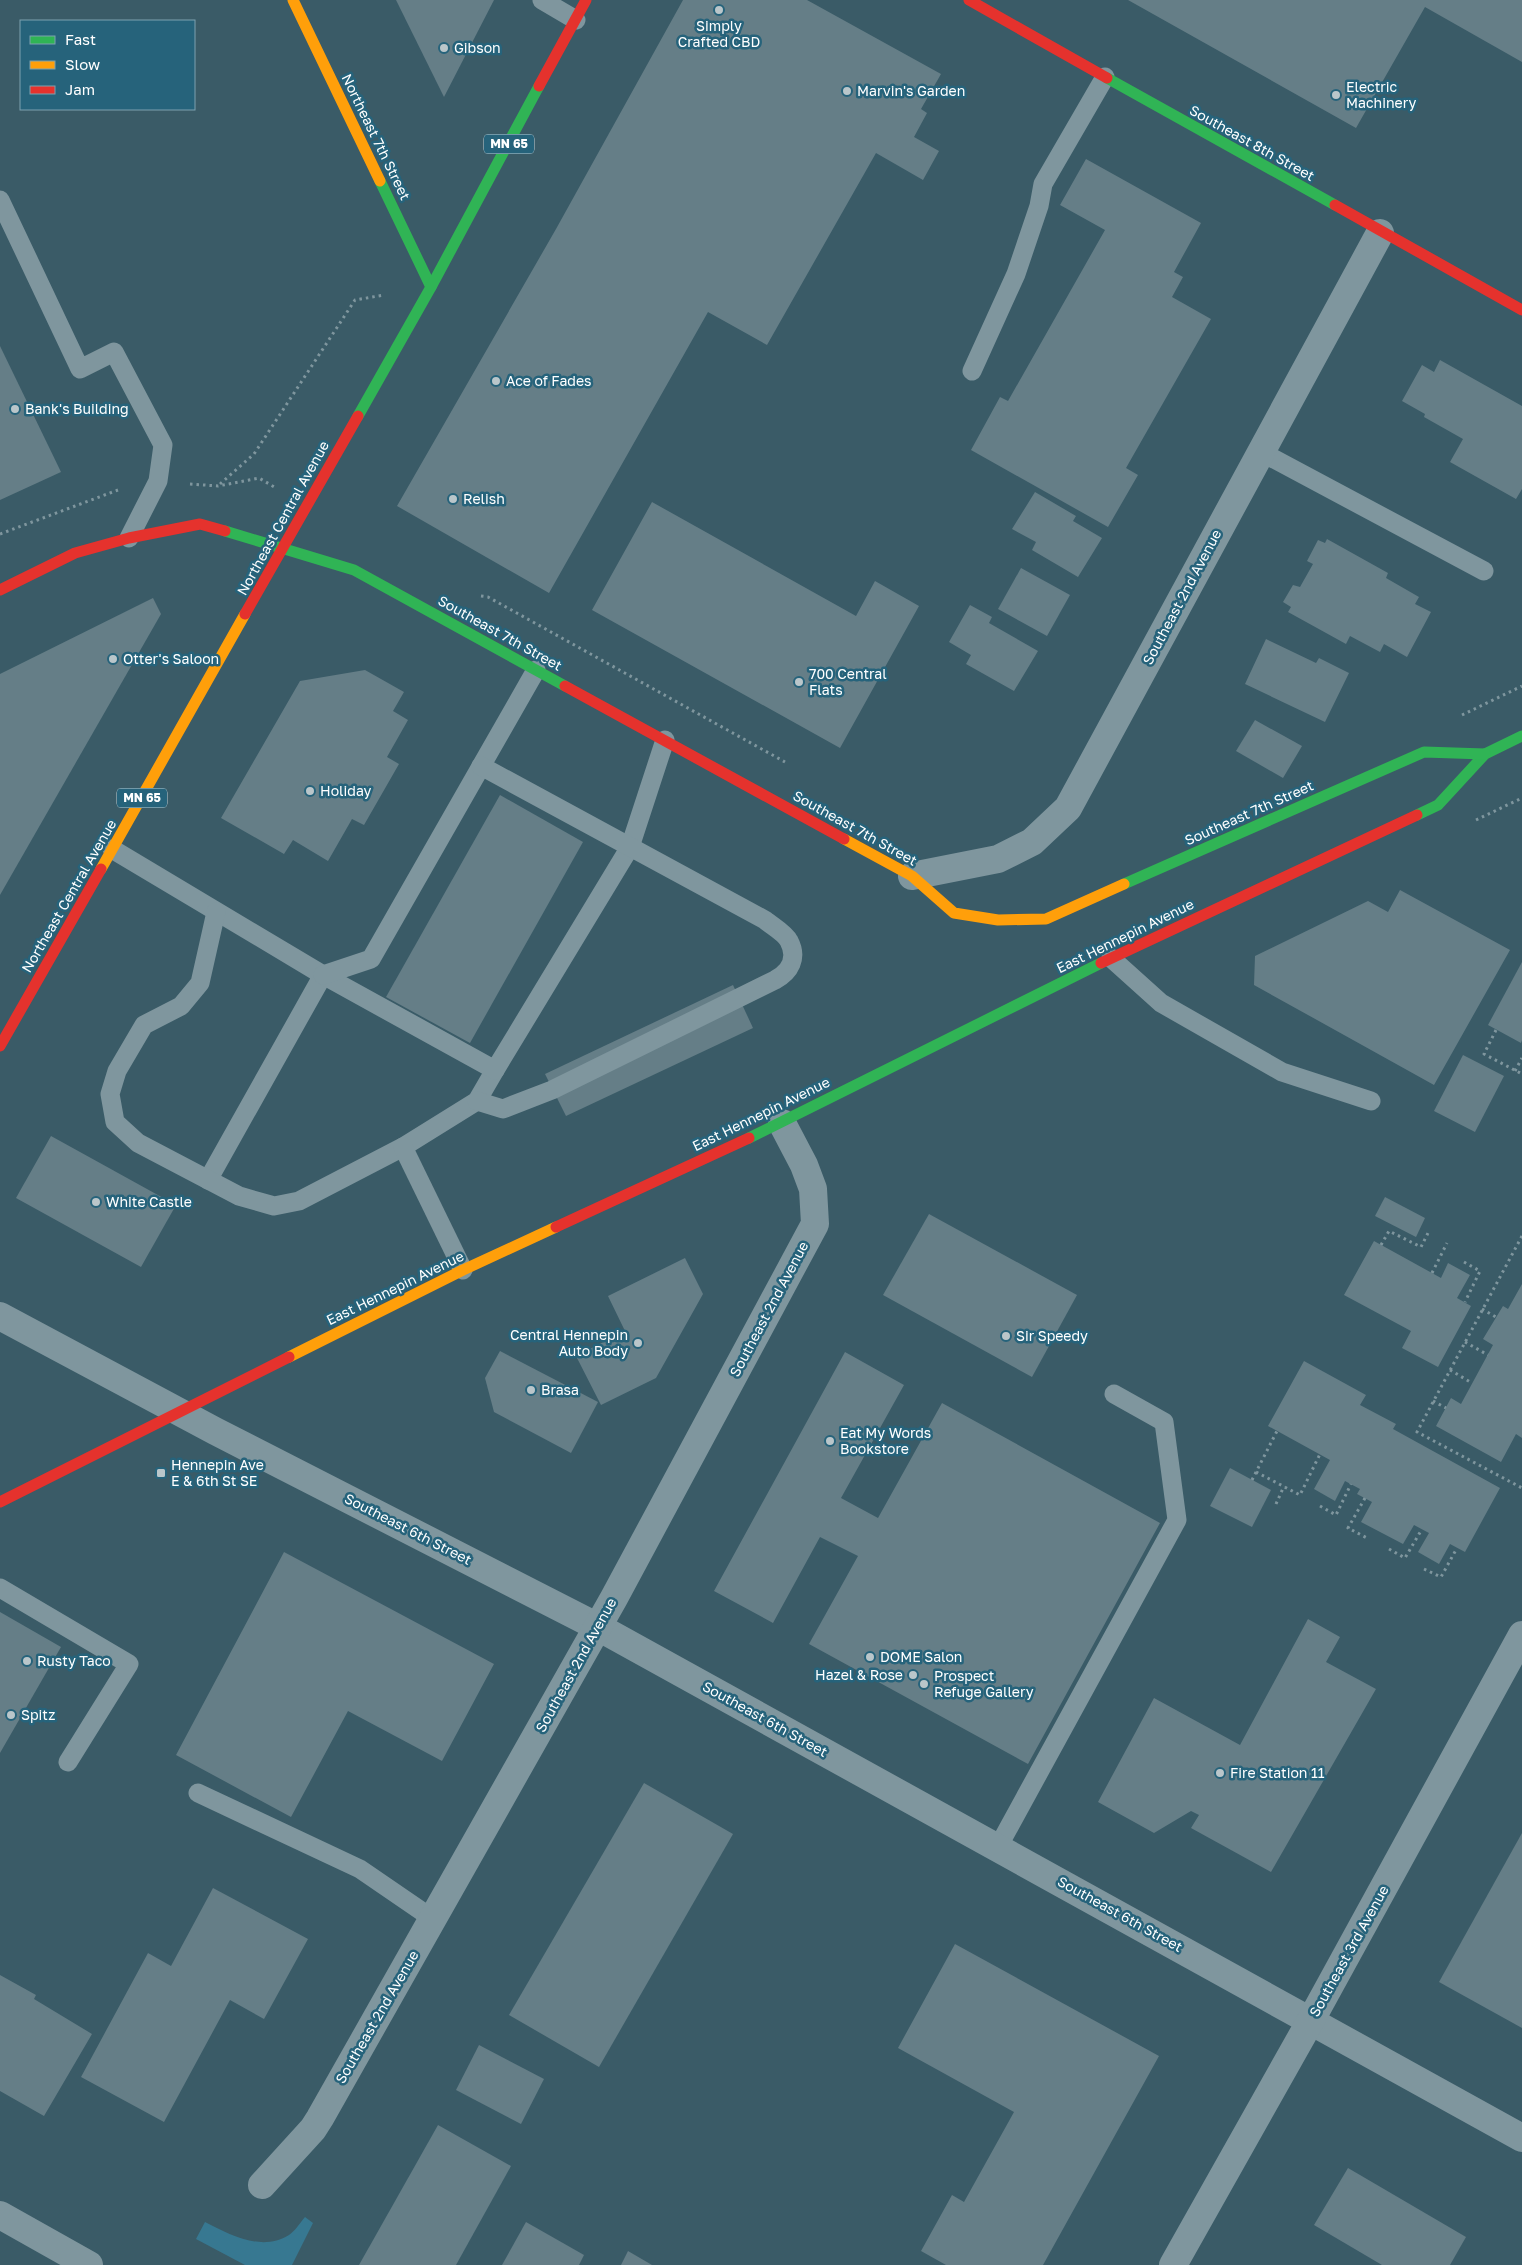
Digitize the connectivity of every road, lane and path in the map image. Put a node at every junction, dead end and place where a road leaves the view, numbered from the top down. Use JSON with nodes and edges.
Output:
{"nodes":[{"id":1,"x":293,"y":0,"type":"edge"},
{"id":2,"x":542,"y":0,"type":"edge"},
{"id":3,"x":586,"y":0,"type":"edge"},
{"id":4,"x":968,"y":0,"type":"edge"},
{"id":5,"x":576,"y":20,"type":"junction"},
{"id":6,"x":1105,"y":77,"type":"junction"},
{"id":7,"x":0,"y":200,"type":"edge"},
{"id":8,"x":1380,"y":232,"type":"junction"},
{"id":9,"x":431,"y":287,"type":"junction"},
{"id":10,"x":1522,"y":310,"type":"edge"},
{"id":11,"x":972,"y":371,"type":"dead end"},
{"id":12,"x":1261,"y":452,"type":"junction"},
{"id":13,"x":158,"y":481,"type":"junction"},
{"id":14,"x":218,"y":486,"type":"junction"},
{"id":15,"x":308,"y":506,"type":"junction"},
{"id":16,"x":0,"y":534,"type":"edge"},
{"id":17,"x":129,"y":538,"type":"junction"},
{"id":18,"x":284,"y":549,"type":"junction"},
{"id":19,"x":1484,"y":571,"type":"dead end"},
{"id":20,"x":0,"y":590,"type":"edge"},
{"id":21,"x":479,"y":595,"type":"dead end"},
{"id":22,"x":536,"y":670,"type":"junction"},
{"id":23,"x":1522,"y":686,"type":"edge"},
{"id":24,"x":1456,"y":718,"type":"dead end"},
{"id":25,"x":1522,"y":736,"type":"edge"},
{"id":26,"x":665,"y":740,"type":"junction"},
{"id":27,"x":1485,"y":754,"type":"junction"},
{"id":28,"x":789,"y":764,"type":"dead end"},
{"id":29,"x":481,"y":766,"type":"junction"},
{"id":30,"x":630,"y":847,"type":"junction"},
{"id":31,"x":112,"y":849,"type":"junction"},
{"id":32,"x":912,"y":876,"type":"junction"},
{"id":33,"x":216,"y":912,"type":"junction"},
{"id":34,"x":1111,"y":958,"type":"junction"},
{"id":35,"x":323,"y":975,"type":"junction"},
{"id":36,"x":1496,"y":1030,"type":"dead end"},
{"id":37,"x":0,"y":1046,"type":"edge"},
{"id":38,"x":1522,"y":1058,"type":"edge"},
{"id":39,"x":495,"y":1070,"type":"junction"},
{"id":40,"x":1515,"y":1071,"type":"junction"},
{"id":41,"x":1522,"y":1074,"type":"edge"},
{"id":42,"x":477,"y":1102,"type":"junction"},
{"id":43,"x":1371,"y":1102,"type":"dead end"},
{"id":44,"x":782,"y":1123,"type":"junction"},
{"id":45,"x":403,"y":1147,"type":"junction"},
{"id":46,"x":208,"y":1180,"type":"junction"},
{"id":47,"x":1428,"y":1233,"type":"dead end"},
{"id":48,"x":1522,"y":1236,"type":"edge"},
{"id":49,"x":1447,"y":1243,"type":"dead end"},
{"id":50,"x":1381,"y":1245,"type":"dead end"},
{"id":51,"x":1464,"y":1262,"type":"dead end"},
{"id":52,"x":463,"y":1270,"type":"junction"},
{"id":53,"x":1432,"y":1272,"type":"dead end"},
{"id":54,"x":1465,"y":1302,"type":"dead end"},
{"id":55,"x":1482,"y":1310,"type":"junction"},
{"id":56,"x":0,"y":1316,"type":"edge"},
{"id":57,"x":1496,"y":1316,"type":"dead end"},
{"id":58,"x":1465,"y":1342,"type":"junction"},
{"id":59,"x":1488,"y":1355,"type":"dead end"},
{"id":60,"x":1450,"y":1370,"type":"junction"},
{"id":61,"x":1472,"y":1383,"type":"dead end"},
{"id":62,"x":1114,"y":1394,"type":"dead end"},
{"id":63,"x":1433,"y":1401,"type":"junction"},
{"id":64,"x":1446,"y":1408,"type":"dead end"},
{"id":65,"x":180,"y":1412,"type":"junction"},
{"id":66,"x":1277,"y":1431,"type":"dead end"},
{"id":67,"x":1320,"y":1454,"type":"dead end"},
{"id":68,"x":1256,"y":1472,"type":"junction"},
{"id":69,"x":1252,"y":1480,"type":"dead end"},
{"id":70,"x":1351,"y":1484,"type":"dead end"},
{"id":71,"x":1284,"y":1486,"type":"junction"},
{"id":72,"x":1522,"y":1488,"type":"edge"},
{"id":73,"x":1364,"y":1498,"type":"dead end"},
{"id":74,"x":0,"y":1502,"type":"edge"},
{"id":75,"x":1276,"y":1504,"type":"dead end"},
{"id":76,"x":1320,"y":1506,"type":"dead end"},
{"id":77,"x":1422,"y":1529,"type":"dead end"},
{"id":78,"x":1367,"y":1538,"type":"dead end"},
{"id":79,"x":1457,"y":1548,"type":"dead end"},
{"id":80,"x":1389,"y":1549,"type":"dead end"},
{"id":81,"x":1424,"y":1568,"type":"dead end"},
{"id":82,"x":0,"y":1588,"type":"edge"},
{"id":83,"x":598,"y":1627,"type":"junction"},
{"id":84,"x":1522,"y":1635,"type":"edge"},
{"id":85,"x":68,"y":1762,"type":"dead end"},
{"id":86,"x":198,"y":1793,"type":"dead end"},
{"id":87,"x":998,"y":1847,"type":"junction"},
{"id":88,"x":432,"y":1919,"type":"junction"},
{"id":89,"x":1311,"y":2020,"type":"junction"},
{"id":90,"x":1522,"y":2138,"type":"edge"},
{"id":91,"x":262,"y":2185,"type":"dead end"},
{"id":92,"x":0,"y":2215,"type":"edge"},
{"id":93,"x":89,"y":2265,"type":"edge"},
{"id":94,"x":1173,"y":2265,"type":"edge"}],
"edges":[{"from":1,"to":9,"type":"main road","name":"Northeast 7th Street"},
{"from":2,"to":5,"type":"lane"},
{"from":3,"to":5,"type":"main road","name":"Northeast Central Avenue","number":"MN 65"},
{"from":4,"to":6,"type":"main road","name":"Southeast 8th Street"},
{"from":5,"to":9,"type":"main road","name":"Northeast Central Avenue","number":"MN 65"},
{"from":6,"to":8,"type":"main road","name":"Southeast 8th Street"},
{"from":6,"to":11,"type":"lane"},
{"from":7,"to":13,"type":"lane"},
{"from":8,"to":10,"type":"main road","name":"Southeast 8th Street"},
{"from":8,"to":12,"type":"street","name":"Southeast 2nd Avenue"},
{"from":9,"to":14,"type":"path"},
{"from":9,"to":15,"type":"main road","name":"Northeast Central Avenue","number":"MN 65"},
{"from":12,"to":19,"type":"lane"},
{"from":12,"to":32,"type":"street","name":"Southeast 2nd Avenue"},
{"from":13,"to":14,"type":"path"},
{"from":13,"to":16,"type":"path"},
{"from":13,"to":17,"type":"lane"},
{"from":14,"to":15,"type":"path"},
{"from":15,"to":18,"type":"main road","name":"Northeast Central Avenue","number":"MN 65"},
{"from":17,"to":18,"type":"main road","name":"Southeast 7th Street"},
{"from":17,"to":20,"type":"main road","name":"Southeast 7th Street"},
{"from":18,"to":22,"type":"main road","name":"Southeast 7th Street"},
{"from":18,"to":31,"type":"main road","name":"Northeast Central Avenue","number":"MN 65"},
{"from":21,"to":28,"type":"path"},
{"from":22,"to":26,"type":"main road","name":"Southeast 7th Street"},
{"from":22,"to":29,"type":"lane"},
{"from":23,"to":24,"type":"path"},
{"from":25,"to":27,"type":"main road","name":"East Hennepin Avenue"},
{"from":26,"to":30,"type":"lane"},
{"from":26,"to":32,"type":"main road","name":"Southeast 7th Street"},
{"from":27,"to":32,"type":"main road","name":"Southeast 7th Street"},
{"from":27,"to":34,"type":"main road","name":"East Hennepin Avenue"},
{"from":29,"to":30,"type":"lane"},
{"from":29,"to":35,"type":"lane"},
{"from":30,"to":39,"type":"lane"},
{"from":30,"to":42,"type":"lane"},
{"from":31,"to":33,"type":"lane"},
{"from":31,"to":37,"type":"main road","name":"Northeast Central Avenue","number":"MN 65"},
{"from":33,"to":35,"type":"lane"},
{"from":33,"to":46,"type":"lane"},
{"from":34,"to":43,"type":"lane"},
{"from":34,"to":44,"type":"main road","name":"East Hennepin Avenue"},
{"from":35,"to":39,"type":"lane"},
{"from":35,"to":46,"type":"lane"},
{"from":36,"to":40,"type":"path"},
{"from":38,"to":40,"type":"path"},
{"from":39,"to":42,"type":"lane"},
{"from":40,"to":41,"type":"path"},
{"from":42,"to":45,"type":"lane"},
{"from":44,"to":52,"type":"main road","name":"East Hennepin Avenue"},
{"from":44,"to":83,"type":"street","name":"Southeast 2nd Avenue"},
{"from":45,"to":46,"type":"lane"},
{"from":45,"to":52,"type":"lane"},
{"from":47,"to":50,"type":"path"},
{"from":48,"to":55,"type":"path"},
{"from":49,"to":53,"type":"path"},
{"from":51,"to":54,"type":"path"},
{"from":52,"to":65,"type":"main road","name":"East Hennepin Avenue"},
{"from":55,"to":57,"type":"path"},
{"from":55,"to":58,"type":"path"},
{"from":56,"to":65,"type":"street","name":"Southeast 6th Street"},
{"from":58,"to":59,"type":"path"},
{"from":58,"to":60,"type":"path"},
{"from":60,"to":61,"type":"path"},
{"from":60,"to":63,"type":"path"},
{"from":62,"to":87,"type":"lane"},
{"from":63,"to":64,"type":"path"},
{"from":63,"to":72,"type":"path"},
{"from":65,"to":74,"type":"main road","name":"East Hennepin Avenue"},
{"from":65,"to":83,"type":"street","name":"Southeast 6th Street"},
{"from":66,"to":68,"type":"path"},
{"from":67,"to":71,"type":"path"},
{"from":68,"to":69,"type":"path"},
{"from":68,"to":71,"type":"path"},
{"from":70,"to":76,"type":"path"},
{"from":71,"to":75,"type":"path"},
{"from":73,"to":78,"type":"path"},
{"from":77,"to":80,"type":"path"},
{"from":79,"to":81,"type":"path"},
{"from":82,"to":85,"type":"lane"},
{"from":83,"to":87,"type":"street","name":"Southeast 6th Street"},
{"from":83,"to":88,"type":"street","name":"Southeast 2nd Avenue"},
{"from":84,"to":89,"type":"street","name":"Southeast 3rd Avenue"},
{"from":86,"to":88,"type":"lane"},
{"from":87,"to":89,"type":"street","name":"Southeast 6th Street"},
{"from":88,"to":91,"type":"street","name":"Southeast 2nd Avenue"},
{"from":89,"to":90,"type":"street","name":"Southeast 6th Street"},
{"from":89,"to":94,"type":"street","name":"Southeast 3rd Avenue"},
{"from":92,"to":93,"type":"street"}]}
